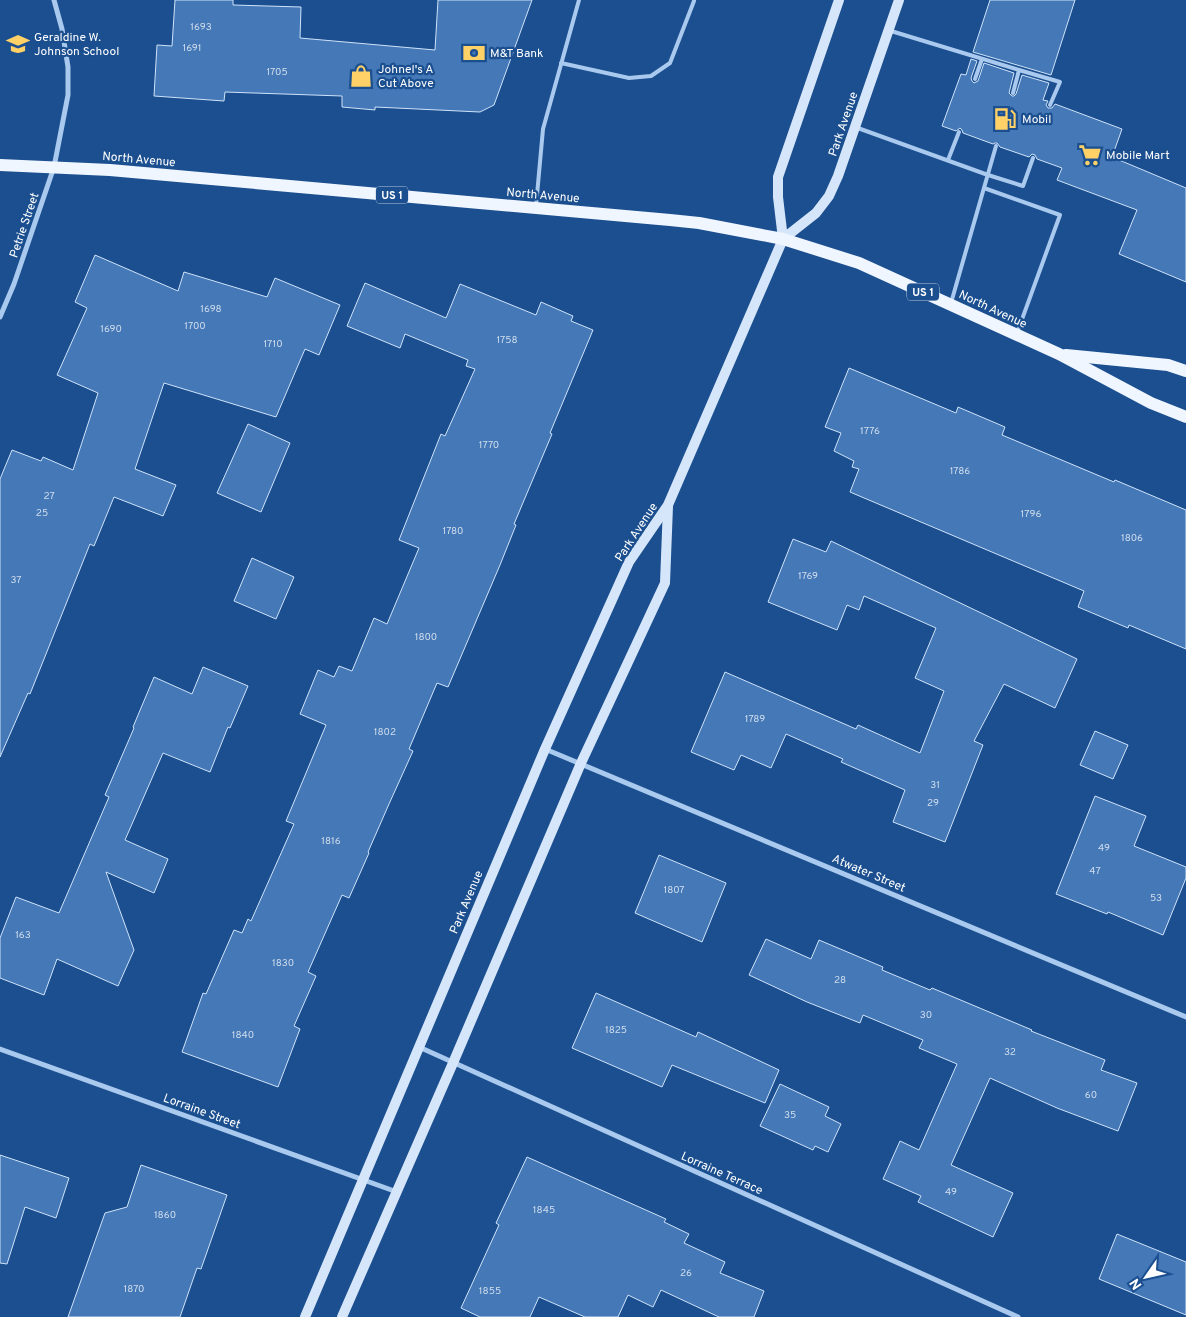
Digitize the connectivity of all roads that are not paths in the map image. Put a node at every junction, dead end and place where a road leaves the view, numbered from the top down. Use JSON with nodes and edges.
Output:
{"nodes":[{"id":1,"x":54,"y":0,"type":"edge"},
{"id":2,"x":579,"y":0,"type":"edge"},
{"id":3,"x":694,"y":0,"type":"edge"},
{"id":4,"x":839,"y":0,"type":"edge"},
{"id":5,"x":899,"y":0,"type":"edge"},
{"id":6,"x":888,"y":30,"type":"junction"},
{"id":7,"x":982,"y":59,"type":"junction"},
{"id":8,"x":561,"y":63,"type":"junction"},
{"id":9,"x":1019,"y":70,"type":"junction"},
{"id":10,"x":975,"y":79,"type":"dead end"},
{"id":11,"x":1013,"y":92,"type":"dead end"},
{"id":12,"x":1050,"y":105,"type":"dead end"},
{"id":13,"x":855,"y":128,"type":"junction"},
{"id":14,"x":959,"y":132,"type":"dead end"},
{"id":15,"x":996,"y":146,"type":"dead end"},
{"id":16,"x":1033,"y":158,"type":"dead end"},
{"id":17,"x":948,"y":160,"type":"junction"},
{"id":18,"x":0,"y":164,"type":"edge"},
{"id":19,"x":54,"y":167,"type":"junction"},
{"id":20,"x":988,"y":175,"type":"junction"},
{"id":21,"x":984,"y":188,"type":"junction"},
{"id":22,"x":536,"y":208,"type":"junction"},
{"id":23,"x":783,"y":239,"type":"junction"},
{"id":24,"x":951,"y":305,"type":"junction"},
{"id":25,"x":0,"y":317,"type":"edge"},
{"id":26,"x":1016,"y":335,"type":"junction"},
{"id":27,"x":1059,"y":354,"type":"junction"},
{"id":28,"x":1186,"y":371,"type":"edge"},
{"id":29,"x":1186,"y":417,"type":"edge"},
{"id":30,"x":668,"y":505,"type":"junction"},
{"id":31,"x":545,"y":749,"type":"junction"},
{"id":32,"x":581,"y":763,"type":"junction"},
{"id":33,"x":1186,"y":1017,"type":"edge"},
{"id":34,"x":418,"y":1047,"type":"junction"},
{"id":35,"x":0,"y":1049,"type":"edge"},
{"id":36,"x":453,"y":1063,"type":"junction"},
{"id":37,"x":362,"y":1179,"type":"junction"},
{"id":38,"x":397,"y":1192,"type":"junction"},
{"id":39,"x":305,"y":1317,"type":"edge"},
{"id":40,"x":342,"y":1317,"type":"edge"},
{"id":41,"x":1018,"y":1317,"type":"edge"}],
"edges":[{"from":1,"to":19,"type":"street","name":"Petrie Street"},
{"from":2,"to":8,"type":"lane"},
{"from":3,"to":8,"type":"lane"},
{"from":4,"to":23,"type":"main road"},
{"from":5,"to":6,"type":"main road","name":"Park Avenue"},
{"from":6,"to":7,"type":"lane"},
{"from":6,"to":13,"type":"main road","name":"Park Avenue"},
{"from":7,"to":9,"type":"lane"},
{"from":7,"to":10,"type":"lane"},
{"from":8,"to":22,"type":"lane"},
{"from":9,"to":11,"type":"lane"},
{"from":9,"to":12,"type":"lane"},
{"from":13,"to":17,"type":"lane"},
{"from":13,"to":23,"type":"main road","name":"Park Avenue"},
{"from":14,"to":17,"type":"lane"},
{"from":15,"to":20,"type":"lane"},
{"from":16,"to":20,"type":"lane"},
{"from":17,"to":20,"type":"lane"},
{"from":18,"to":19,"type":"main road","name":"North Avenue","number":"US 1"},
{"from":19,"to":22,"type":"main road","name":"North Avenue","number":"US 1"},
{"from":19,"to":25,"type":"street","name":"Petrie Street"},
{"from":20,"to":21,"type":"lane"},
{"from":21,"to":24,"type":"lane"},
{"from":21,"to":26,"type":"lane"},
{"from":22,"to":23,"type":"main road","name":"North Avenue","number":"US 1"},
{"from":23,"to":24,"type":"main road","name":"North Avenue","number":"US 1"},
{"from":23,"to":30,"type":"main road","name":"Park Avenue"},
{"from":24,"to":26,"type":"main road","name":"North Avenue","number":"US 1"},
{"from":26,"to":27,"type":"main road","name":"North Avenue","number":"US 1"},
{"from":27,"to":28,"type":"main road","name":"North Avenue","number":"US 1"},
{"from":27,"to":29,"type":"main road","name":"North Avenue","number":"US 1"},
{"from":30,"to":31,"type":"main road","name":"Park Avenue"},
{"from":30,"to":32,"type":"main road","name":"Park Avenue"},
{"from":31,"to":32,"type":"street","name":"Atwater Street"},
{"from":31,"to":34,"type":"main road","name":"Park Avenue"},
{"from":32,"to":33,"type":"street","name":"Atwater Street"},
{"from":32,"to":36,"type":"main road","name":"Park Avenue"},
{"from":34,"to":36,"type":"street","name":"Lorraine Terrace"},
{"from":34,"to":37,"type":"main road","name":"Park Avenue"},
{"from":35,"to":37,"type":"street","name":"Lorraine Street"},
{"from":36,"to":38,"type":"main road","name":"Park Avenue"},
{"from":36,"to":41,"type":"street","name":"Lorraine Terrace"},
{"from":37,"to":38,"type":"street","name":"Lorraine Street"},
{"from":37,"to":39,"type":"main road","name":"Park Avenue"},
{"from":38,"to":40,"type":"main road","name":"Park Avenue"}]}
